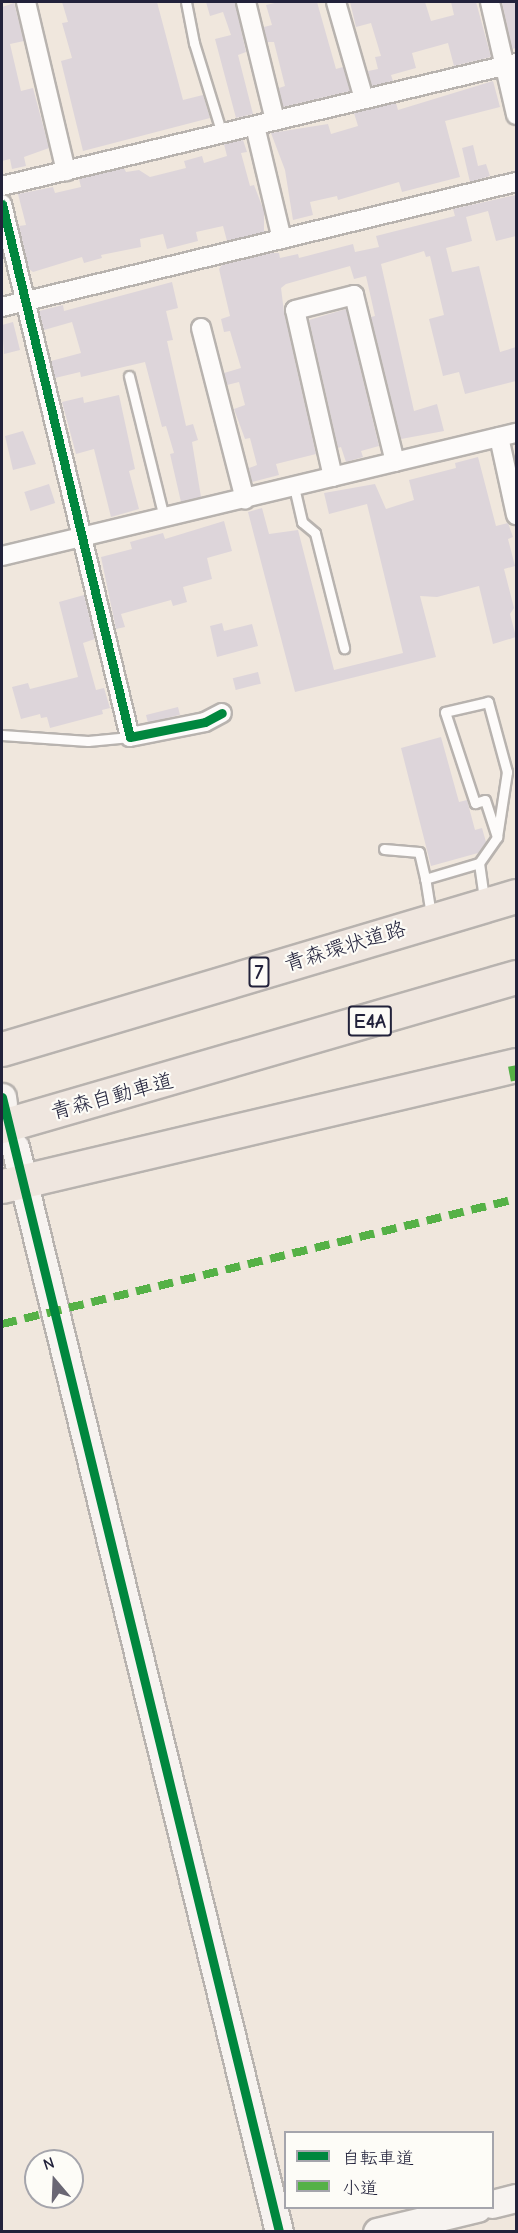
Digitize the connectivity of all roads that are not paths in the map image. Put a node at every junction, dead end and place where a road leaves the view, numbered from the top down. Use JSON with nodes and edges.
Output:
{"nodes":[{"id":1,"x":26,"y":2,"type":"edge"},
{"id":2,"x":186,"y":2,"type":"edge"},
{"id":3,"x":246,"y":2,"type":"edge"},
{"id":4,"x":336,"y":2,"type":"edge"},
{"id":5,"x":490,"y":2,"type":"edge"},
{"id":6,"x":511,"y":64,"type":"edge"},
{"id":7,"x":364,"y":99,"type":"junction"},
{"id":8,"x":516,"y":115,"type":"edge"},
{"id":9,"x":275,"y":120,"type":"junction"},
{"id":10,"x":255,"y":126,"type":"junction"},
{"id":11,"x":222,"y":134,"type":"junction"},
{"id":12,"x":66,"y":171,"type":"junction"},
{"id":13,"x":516,"y":182,"type":"edge"},
{"id":14,"x":2,"y":186,"type":"edge"},
{"id":15,"x":2,"y":204,"type":"edge"},
{"id":16,"x":282,"y":239,"type":"junction"},
{"id":17,"x":25,"y":301,"type":"junction"},
{"id":18,"x":2,"y":307,"type":"edge"},
{"id":19,"x":201,"y":328,"type":"dead end"},
{"id":20,"x":129,"y":376,"type":"dead end"},
{"id":21,"x":508,"y":435,"type":"edge"},
{"id":22,"x":395,"y":462,"type":"junction"},
{"id":23,"x":333,"y":477,"type":"junction"},
{"id":24,"x":294,"y":487,"type":"junction"},
{"id":25,"x":245,"y":499,"type":"junction"},
{"id":26,"x":516,"y":515,"type":"edge"},
{"id":27,"x":164,"y":517,"type":"junction"},
{"id":28,"x":82,"y":536,"type":"junction"},
{"id":29,"x":2,"y":552,"type":"edge"},
{"id":30,"x":344,"y":648,"type":"dead end"},
{"id":31,"x":222,"y":713,"type":"dead end"},
{"id":32,"x":2,"y":735,"type":"edge"},
{"id":33,"x":129,"y":737,"type":"junction"},
{"id":34,"x":496,"y":837,"type":"junction"},
{"id":35,"x":384,"y":849,"type":"dead end"},
{"id":36,"x":479,"y":863,"type":"junction"},
{"id":37,"x":425,"y":879,"type":"junction"},
{"id":38,"x":516,"y":896,"type":"edge"},
{"id":39,"x":484,"y":905,"type":"junction"},
{"id":40,"x":432,"y":920,"type":"junction"},
{"id":41,"x":516,"y":977,"type":"edge"},
{"id":42,"x":516,"y":994,"type":"edge"},
{"id":43,"x":2,"y":1049,"type":"edge"},
{"id":44,"x":223,"y":1065,"type":"junction"},
{"id":45,"x":516,"y":1065,"type":"edge"},
{"id":46,"x":5,"y":1119,"type":"edge"},
{"id":47,"x":13,"y":1183,"type":"edge"},
{"id":48,"x":516,"y":2198,"type":"edge"},
{"id":49,"x":494,"y":2204,"type":"edge"},
{"id":50,"x":473,"y":2209,"type":"edge"},
{"id":51,"x":279,"y":2232,"type":"edge"},
{"id":52,"x":377,"y":2232,"type":"edge"}],
"edges":[{"from":1,"to":12,"type":"street"},
{"from":2,"to":11,"type":"lane"},
{"from":3,"to":9,"type":"street"},
{"from":4,"to":7,"type":"street"},
{"from":5,"to":6,"type":"street"},
{"from":6,"to":7,"type":"street"},
{"from":6,"to":8,"type":"street"},
{"from":7,"to":9,"type":"street"},
{"from":9,"to":10,"type":"street"},
{"from":10,"to":11,"type":"street"},
{"from":10,"to":16,"type":"street"},
{"from":11,"to":12,"type":"street"},
{"from":12,"to":14,"type":"street"},
{"from":13,"to":16,"type":"street"},
{"from":15,"to":17,"type":"street"},
{"from":16,"to":17,"type":"street"},
{"from":17,"to":18,"type":"street"},
{"from":17,"to":28,"type":"street"},
{"from":19,"to":25,"type":"street"},
{"from":20,"to":27,"type":"lane"},
{"from":21,"to":22,"type":"street"},
{"from":21,"to":26,"type":"street"},
{"from":22,"to":23,"type":"street"},
{"from":22,"to":23,"type":"street"},
{"from":23,"to":24,"type":"street"},
{"from":24,"to":25,"type":"street"},
{"from":24,"to":30,"type":"lane"},
{"from":25,"to":27,"type":"street"},
{"from":27,"to":28,"type":"street"},
{"from":28,"to":29,"type":"street"},
{"from":28,"to":33,"type":"street"},
{"from":31,"to":33,"type":"street"},
{"from":32,"to":33,"type":"lane"},
{"from":34,"to":34,"type":"lane"},
{"from":34,"to":36,"type":"lane"},
{"from":35,"to":37,"type":"lane"},
{"from":36,"to":37,"type":"lane"},
{"from":36,"to":39,"type":"lane"},
{"from":37,"to":40,"type":"lane"},
{"from":38,"to":39,"type":"highway","name":"青森環状道路","number":"7"},
{"from":39,"to":40,"type":"highway","name":"青森環状道路","number":"7"},
{"from":40,"to":43,"type":"highway","name":"青森環状道路","number":"7"},
{"from":41,"to":44,"type":"highway","name":"青森自動車道","number":"E4A"},
{"from":42,"to":44,"type":"highway","name":"青森自動車道","number":"E4A"},
{"from":44,"to":46,"type":"highway","name":"青森自動車道","number":"E4A"},
{"from":45,"to":47,"type":"highway"},
{"from":46,"to":47,"type":"street"},
{"from":47,"to":51,"type":"street"},
{"from":48,"to":49,"type":"street"},
{"from":50,"to":52,"type":"street"}]}
